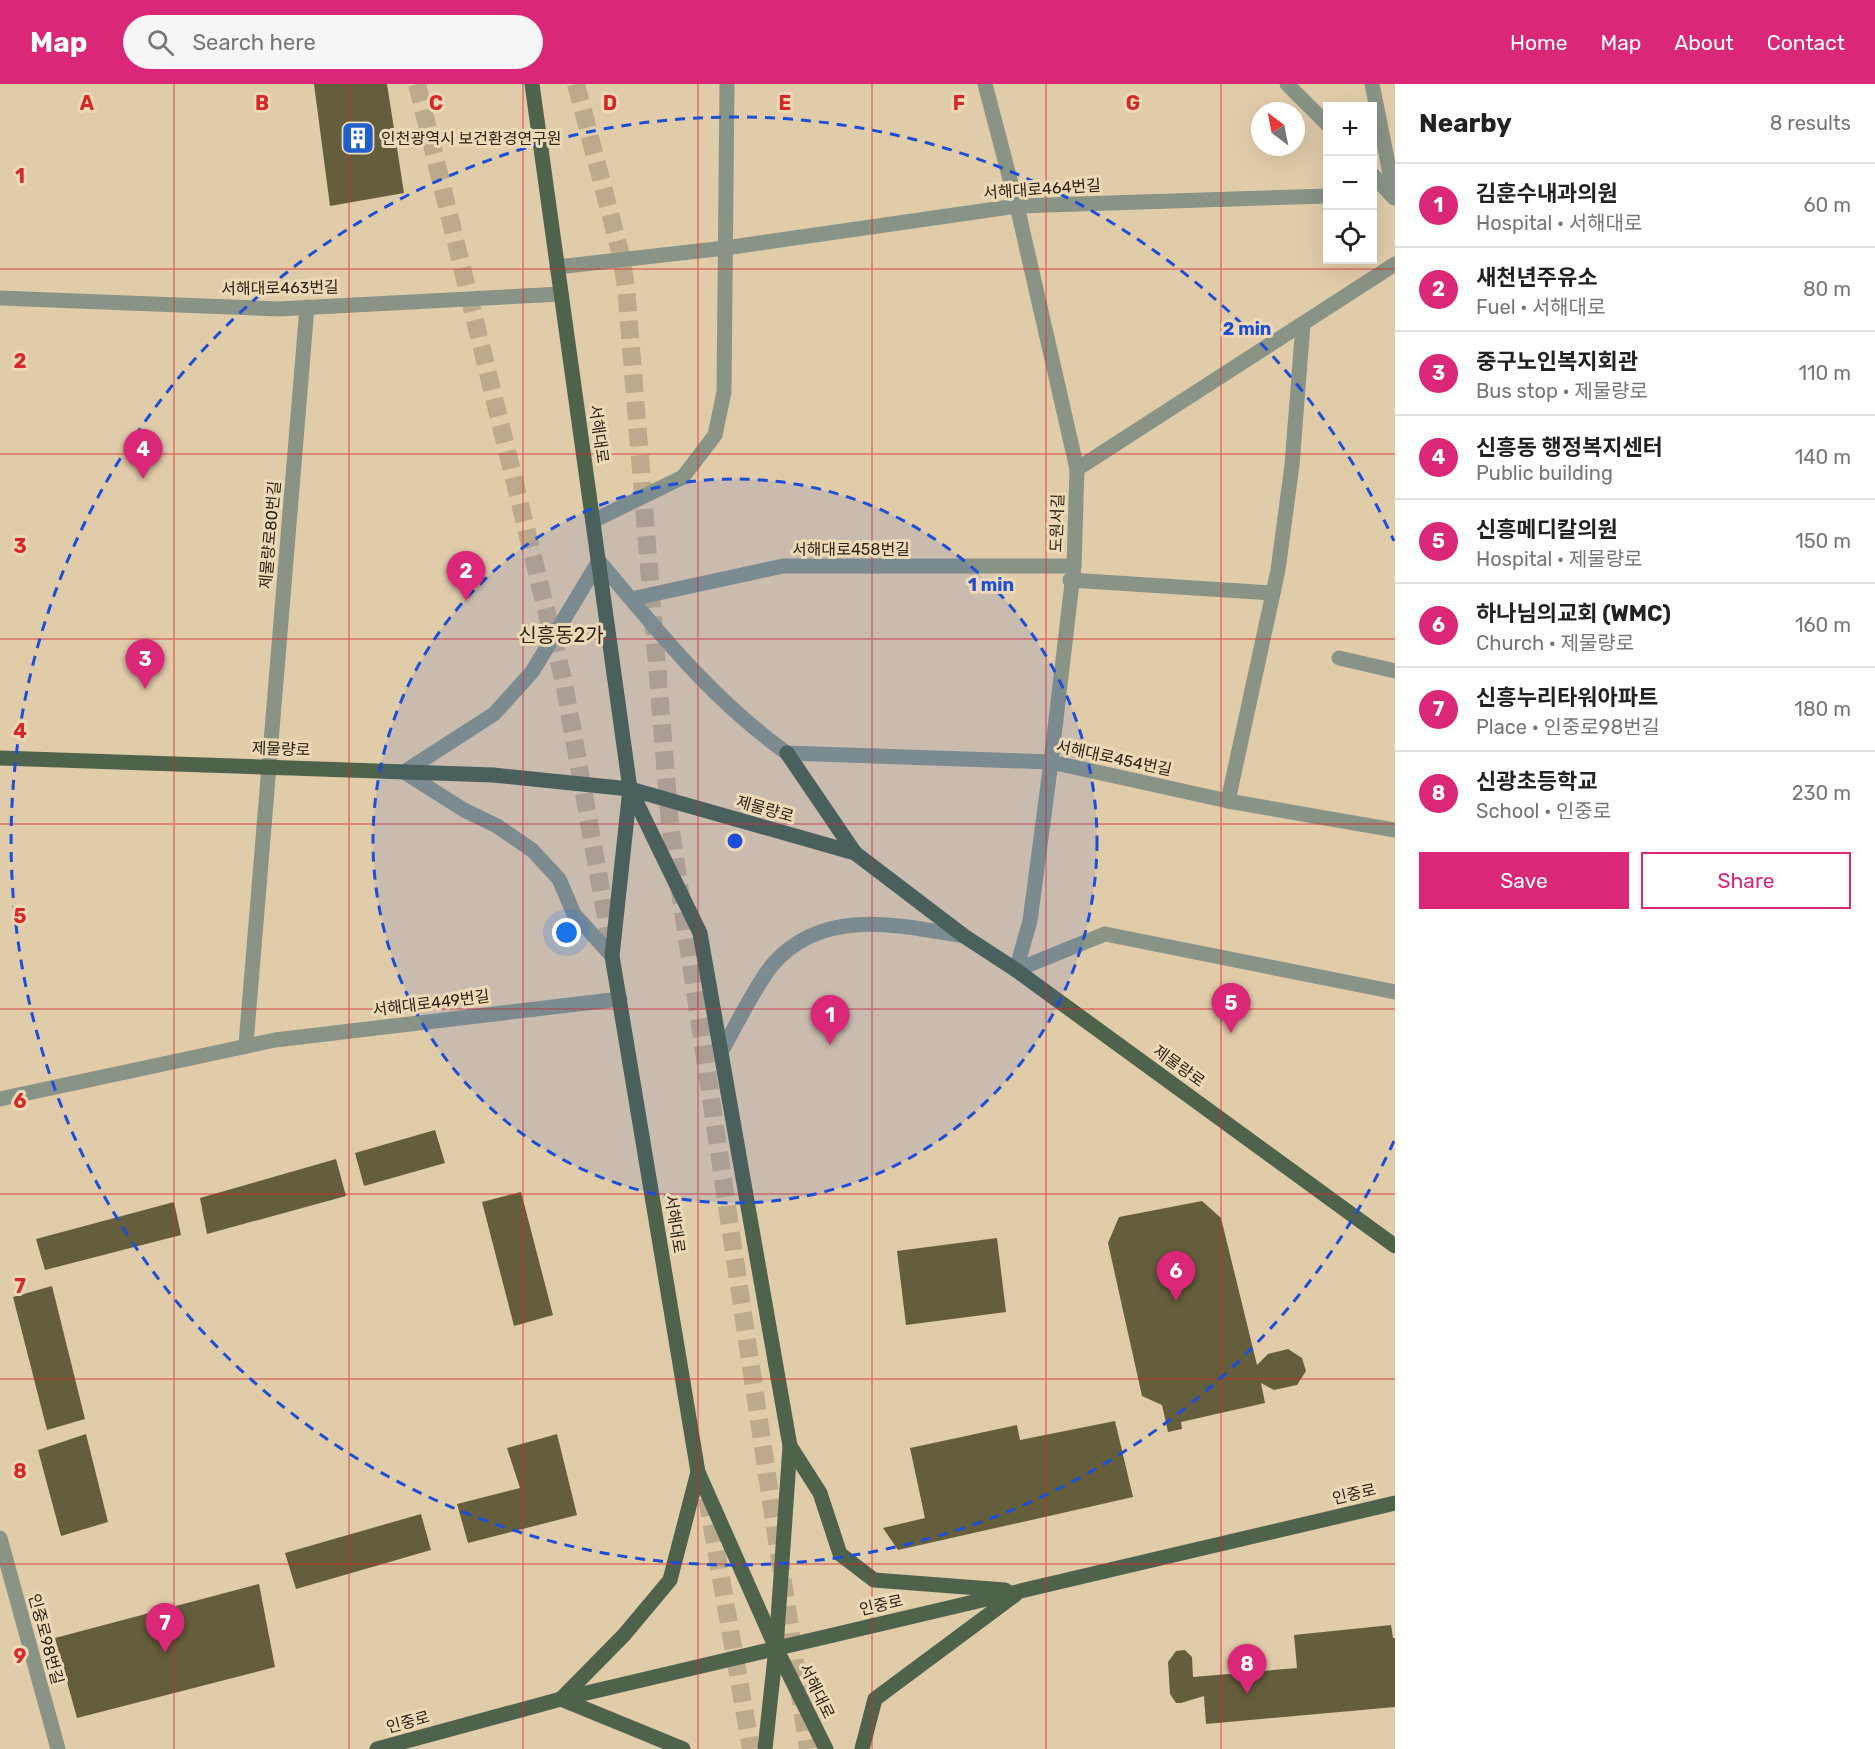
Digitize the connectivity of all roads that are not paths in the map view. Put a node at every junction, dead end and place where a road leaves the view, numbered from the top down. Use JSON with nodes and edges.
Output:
{"nodes":[{"id":1,"x":532,"y":84,"type":"edge"},
{"id":2,"x":727,"y":84,"type":"edge"},
{"id":3,"x":985,"y":84,"type":"edge"},
{"id":4,"x":1287,"y":84,"type":"edge"},
{"id":5,"x":1372,"y":84,"type":"edge"},
{"id":6,"x":1323,"y":120,"type":"edge"},
{"id":7,"x":1377,"y":179,"type":"edge"},
{"id":8,"x":1323,"y":196,"type":"edge"},
{"id":9,"x":1377,"y":196,"type":"edge"},
{"id":10,"x":1395,"y":199,"type":"edge"},
{"id":11,"x":1017,"y":206,"type":"junction"},
{"id":12,"x":725,"y":248,"type":"junction"},
{"id":13,"x":1395,"y":264,"type":"edge"},
{"id":14,"x":557,"y":267,"type":"junction"},
{"id":15,"x":561,"y":294,"type":"junction"},
{"id":16,"x":0,"y":298,"type":"edge"},
{"id":17,"x":306,"y":307,"type":"junction"},
{"id":18,"x":1303,"y":324,"type":"junction"},
{"id":19,"x":1077,"y":469,"type":"junction"},
{"id":20,"x":593,"y":521,"type":"junction"},
{"id":21,"x":599,"y":561,"type":"junction"},
{"id":22,"x":1072,"y":573,"type":"junction"},
{"id":23,"x":1273,"y":593,"type":"junction"},
{"id":24,"x":631,"y":599,"type":"junction"},
{"id":25,"x":1339,"y":657,"type":"dead end"},
{"id":26,"x":1395,"y":671,"type":"edge"},
{"id":27,"x":787,"y":753,"type":"junction"},
{"id":28,"x":0,"y":758,"type":"edge"},
{"id":29,"x":1051,"y":762,"type":"junction"},
{"id":30,"x":269,"y":767,"type":"junction"},
{"id":31,"x":404,"y":772,"type":"junction"},
{"id":32,"x":630,"y":789,"type":"junction"},
{"id":33,"x":1228,"y":801,"type":"junction"},
{"id":34,"x":1395,"y":830,"type":"edge"},
{"id":35,"x":855,"y":853,"type":"junction"},
{"id":36,"x":964,"y":936,"type":"junction"},
{"id":37,"x":612,"y":956,"type":"junction"},
{"id":38,"x":1016,"y":970,"type":"junction"},
{"id":39,"x":1395,"y":992,"type":"edge"},
{"id":40,"x":620,"y":999,"type":"junction"},
{"id":41,"x":246,"y":1044,"type":"junction"},
{"id":42,"x":721,"y":1052,"type":"junction"},
{"id":43,"x":0,"y":1099,"type":"edge"},
{"id":44,"x":1395,"y":1246,"type":"edge"},
{"id":45,"x":790,"y":1446,"type":"junction"},
{"id":46,"x":698,"y":1472,"type":"junction"},
{"id":47,"x":1395,"y":1503,"type":"edge"},
{"id":48,"x":0,"y":1538,"type":"edge"},
{"id":49,"x":1019,"y":1591,"type":"junction"},
{"id":50,"x":776,"y":1648,"type":"junction"},
{"id":51,"x":561,"y":1699,"type":"junction"},
{"id":52,"x":58,"y":1749,"type":"edge"},
{"id":53,"x":377,"y":1749,"type":"edge"},
{"id":54,"x":683,"y":1749,"type":"edge"},
{"id":55,"x":765,"y":1749,"type":"edge"},
{"id":56,"x":826,"y":1749,"type":"edge"},
{"id":57,"x":862,"y":1749,"type":"edge"}],
"edges":[{"from":1,"to":14,"type":"main road","name":"서해대로"},
{"from":2,"to":12,"type":"street"},
{"from":3,"to":11,"type":"street","name":"도원서길"},
{"from":4,"to":6,"type":"street"},
{"from":5,"to":10,"type":"street"},
{"from":7,"to":10,"type":"street"},
{"from":8,"to":11,"type":"street","name":"서해대로464번길"},
{"from":9,"to":10,"type":"street"},
{"from":11,"to":12,"type":"street","name":"서해대로464번길"},
{"from":11,"to":19,"type":"street","name":"도원서길"},
{"from":12,"to":14,"type":"street","name":"서해대로464번길"},
{"from":12,"to":20,"type":"street"},
{"from":13,"to":18,"type":"street"},
{"from":14,"to":15,"type":"main road","name":"서해대로"},
{"from":15,"to":17,"type":"street","name":"서해대로463번길"},
{"from":15,"to":20,"type":"main road","name":"서해대로"},
{"from":16,"to":17,"type":"street","name":"서해대로463번길"},
{"from":17,"to":30,"type":"street","name":"제물량로80번길"},
{"from":18,"to":19,"type":"street"},
{"from":18,"to":23,"type":"street"},
{"from":19,"to":22,"type":"street","name":"도원서길"},
{"from":20,"to":21,"type":"main road","name":"서해대로"},
{"from":21,"to":24,"type":"street"},
{"from":21,"to":31,"type":"street"},
{"from":21,"to":32,"type":"main road","name":"서해대로"},
{"from":22,"to":23,"type":"street","name":"서해대로458번길"},
{"from":22,"to":24,"type":"street","name":"서해대로458번길"},
{"from":22,"to":29,"type":"street","name":"도원서길"},
{"from":23,"to":33,"type":"street"},
{"from":24,"to":27,"type":"street"},
{"from":25,"to":26,"type":"street"},
{"from":27,"to":29,"type":"street","name":"서해대로454번길"},
{"from":27,"to":35,"type":"main road"},
{"from":28,"to":30,"type":"main road","name":"제물량로"},
{"from":29,"to":33,"type":"street","name":"서해대로454번길"},
{"from":29,"to":38,"type":"street","name":"도원서길"},
{"from":30,"to":31,"type":"main road","name":"제물량로"},
{"from":30,"to":41,"type":"street"},
{"from":31,"to":32,"type":"main road","name":"제물량로"},
{"from":31,"to":37,"type":"street"},
{"from":32,"to":35,"type":"main road","name":"제물량로"},
{"from":32,"to":37,"type":"main road","name":"서해대로"},
{"from":32,"to":42,"type":"main road","name":"서해대로"},
{"from":33,"to":34,"type":"street","name":"서해대로454번길"},
{"from":35,"to":36,"type":"main road","name":"제물량로"},
{"from":36,"to":38,"type":"main road","name":"제물량로"},
{"from":36,"to":42,"type":"street"},
{"from":37,"to":40,"type":"main road","name":"서해대로"},
{"from":38,"to":39,"type":"street"},
{"from":38,"to":44,"type":"main road","name":"제물량로"},
{"from":40,"to":41,"type":"street","name":"서해대로449번길"},
{"from":40,"to":46,"type":"main road","name":"서해대로"},
{"from":41,"to":43,"type":"street","name":"서해대로449번길"},
{"from":42,"to":45,"type":"main road","name":"서해대로"},
{"from":45,"to":49,"type":"main road"},
{"from":45,"to":50,"type":"main road","name":"서해대로"},
{"from":46,"to":50,"type":"main road","name":"서해대로"},
{"from":46,"to":51,"type":"main road"},
{"from":47,"to":49,"type":"main road","name":"인중로"},
{"from":48,"to":52,"type":"street","name":"인중로98번길"},
{"from":49,"to":50,"type":"main road","name":"인중로"},
{"from":49,"to":57,"type":"main road"},
{"from":50,"to":51,"type":"main road","name":"인중로"},
{"from":50,"to":55,"type":"main road","name":"서해대로"},
{"from":50,"to":56,"type":"main road","name":"서해대로"},
{"from":51,"to":53,"type":"main road","name":"인중로"},
{"from":51,"to":54,"type":"main road"}]}
